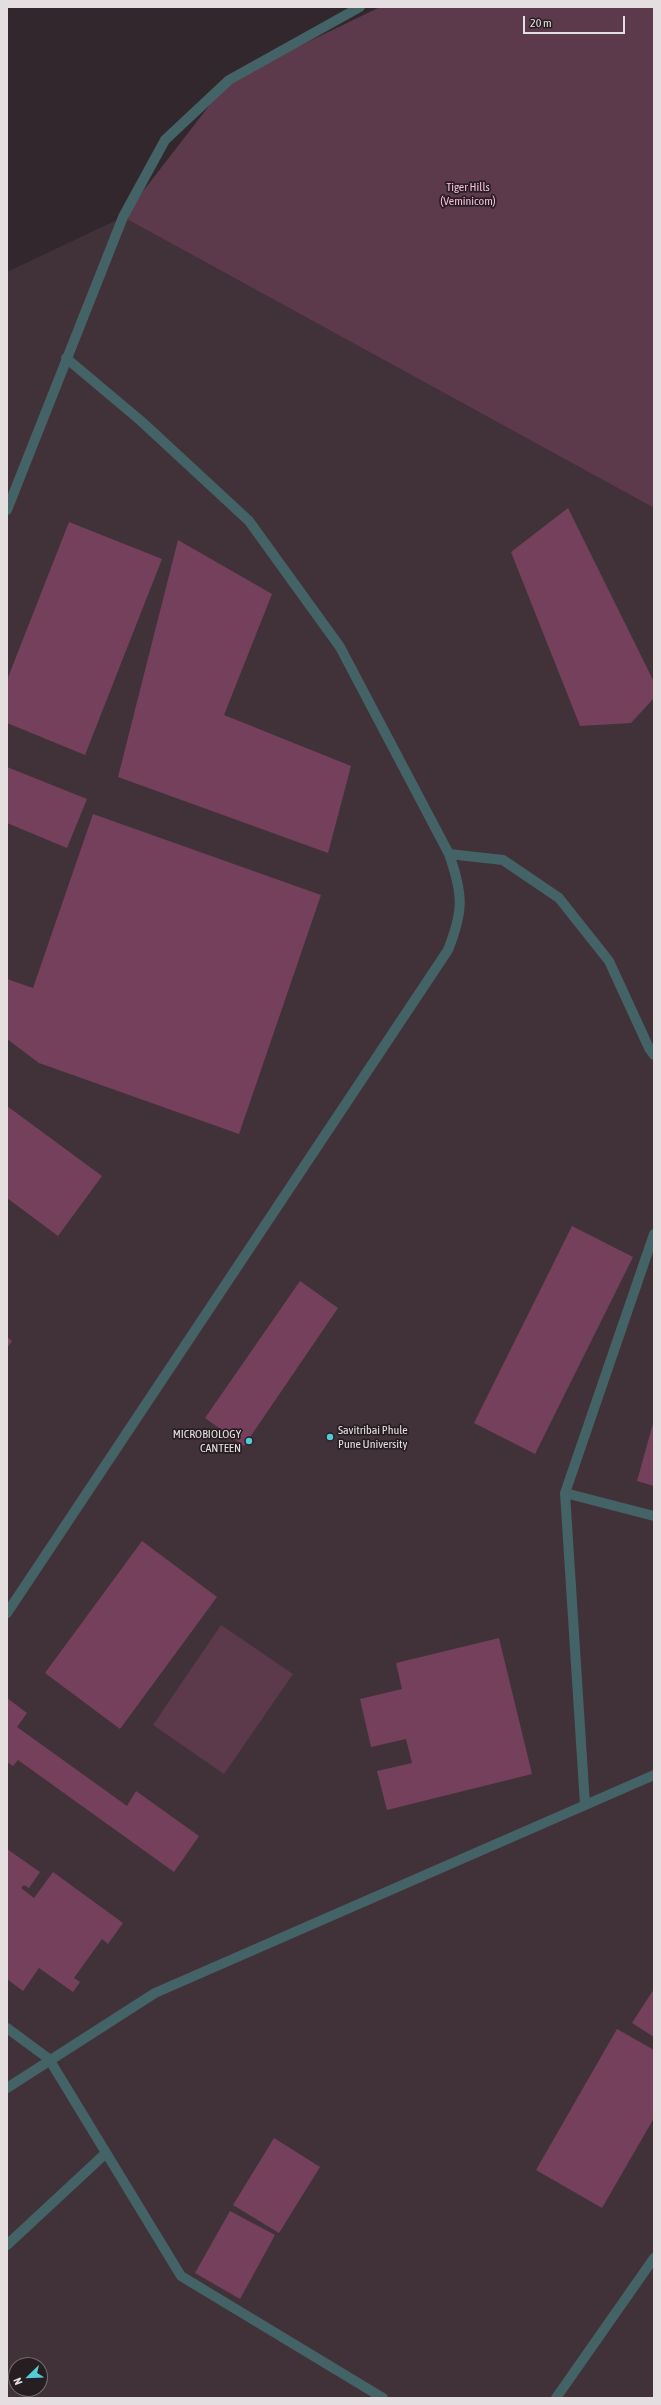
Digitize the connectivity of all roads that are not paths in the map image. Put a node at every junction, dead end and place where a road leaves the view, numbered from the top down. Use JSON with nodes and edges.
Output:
{"nodes":[{"id":1,"x":360,"y":7,"type":"edge"},
{"id":2,"x":66,"y":358,"type":"junction"},
{"id":3,"x":7,"y":510,"type":"edge"},
{"id":4,"x":449,"y":854,"type":"junction"},
{"id":5,"x":654,"y":1055,"type":"edge"},
{"id":6,"x":654,"y":1234,"type":"edge"},
{"id":7,"x":565,"y":1493,"type":"junction"},
{"id":8,"x":654,"y":1516,"type":"edge"},
{"id":9,"x":7,"y":1613,"type":"edge"},
{"id":10,"x":654,"y":1775,"type":"edge"},
{"id":11,"x":585,"y":1805,"type":"junction"},
{"id":12,"x":7,"y":2028,"type":"edge"},
{"id":13,"x":49,"y":2059,"type":"junction"},
{"id":14,"x":7,"y":2088,"type":"edge"},
{"id":15,"x":106,"y":2153,"type":"junction"},
{"id":16,"x":7,"y":2245,"type":"edge"},
{"id":17,"x":654,"y":2258,"type":"edge"},
{"id":18,"x":383,"y":2398,"type":"edge"},
{"id":19,"x":556,"y":2398,"type":"edge"}],
"edges":[{"from":1,"to":2,"type":"lane"},
{"from":2,"to":3,"type":"lane"},
{"from":2,"to":4,"type":"lane"},
{"from":4,"to":5,"type":"lane"},
{"from":4,"to":9,"type":"lane"},
{"from":6,"to":7,"type":"lane"},
{"from":7,"to":8,"type":"lane"},
{"from":7,"to":11,"type":"lane"},
{"from":10,"to":11,"type":"lane"},
{"from":11,"to":13,"type":"lane"},
{"from":12,"to":13,"type":"lane"},
{"from":13,"to":14,"type":"lane"},
{"from":13,"to":15,"type":"lane"},
{"from":15,"to":16,"type":"lane"},
{"from":15,"to":18,"type":"lane"},
{"from":17,"to":19,"type":"lane"}]}
